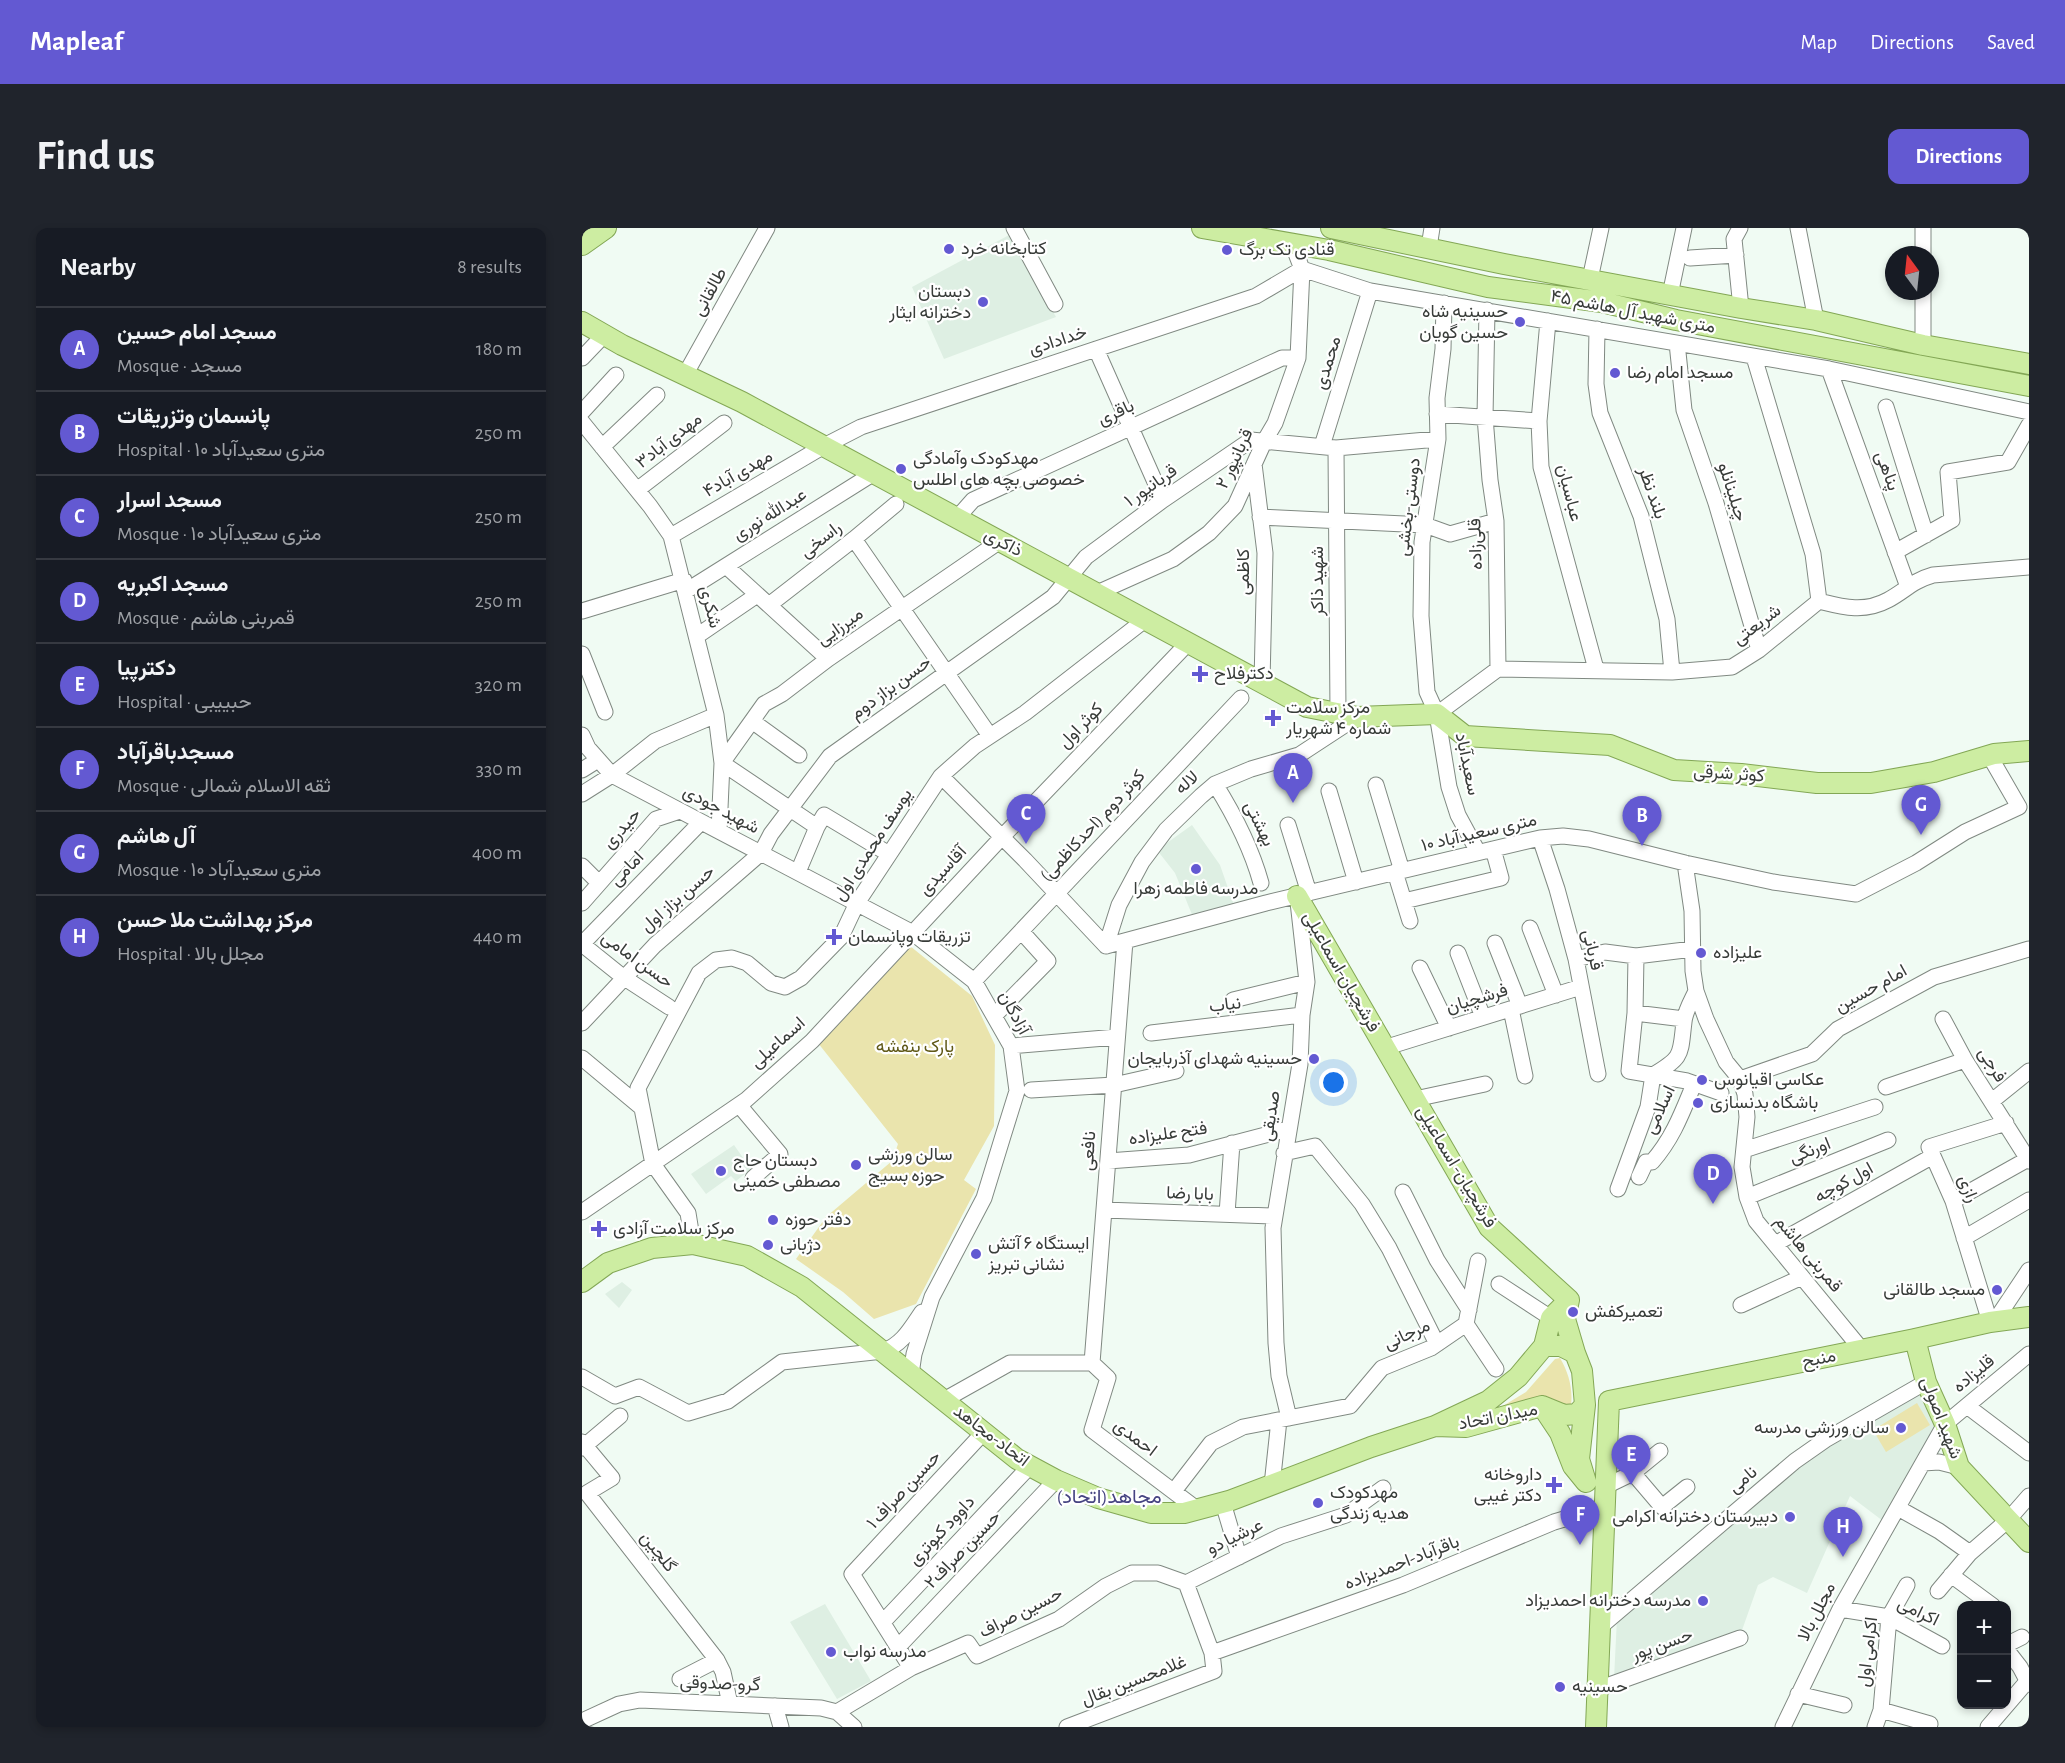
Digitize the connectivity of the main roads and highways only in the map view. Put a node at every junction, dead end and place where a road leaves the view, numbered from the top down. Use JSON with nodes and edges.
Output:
{"nodes":[{"id":1,"x":606,"y":228,"type":"edge"},
{"id":2,"x":1202,"y":228,"type":"edge"},
{"id":3,"x":1331,"y":228,"type":"edge"},
{"id":4,"x":1431,"y":238,"type":"edge"},
{"id":5,"x":582,"y":245,"type":"edge"},
{"id":6,"x":582,"y":322,"type":"edge"},
{"id":7,"x":2029,"y":364,"type":"edge"},
{"id":8,"x":2029,"y":386,"type":"edge"},
{"id":9,"x":1437,"y":714,"type":"joint"},
{"id":10,"x":2029,"y":751,"type":"edge"},
{"id":11,"x":1303,"y":894,"type":"road end"},
{"id":12,"x":1384,"y":1048,"type":"joint"},
{"id":13,"x":582,"y":1282,"type":"edge"},
{"id":14,"x":1569,"y":1300,"type":"junction"},
{"id":15,"x":2029,"y":1317,"type":"edge"},
{"id":16,"x":1915,"y":1340,"type":"junction"},
{"id":17,"x":1544,"y":1346,"type":"junction"},
{"id":18,"x":1575,"y":1353,"type":"junction"},
{"id":19,"x":1585,"y":1405,"type":"junction"},
{"id":20,"x":1542,"y":1406,"type":"junction"},
{"id":21,"x":1435,"y":1426,"type":"junction"},
{"id":22,"x":1586,"y":1482,"type":"junction"},
{"id":23,"x":1605,"y":1507,"type":"junction"},
{"id":24,"x":2029,"y":1542,"type":"edge"},
{"id":25,"x":1596,"y":1727,"type":"edge"}],
"edges":[{"from":1,"to":5,"type":"main road"},
{"from":2,"to":8,"type":"main road","name":"۴۵ متری شهید آل هاشم"},
{"from":3,"to":4,"type":"main road","name":"۴۵ متری شهید آل هاشم"},
{"from":4,"to":7,"type":"main road","name":"۴۵ متری شهید آل هاشم"},
{"from":6,"to":9,"type":"main road","name":"ذاکری"},
{"from":9,"to":10,"type":"main road","name":"کوثر شرقی"},
{"from":11,"to":12,"type":"main road","name":"فرشچیان-اسماعیلی"},
{"from":12,"to":14,"type":"main road","name":"فرشچیان- اسماعیلی"},
{"from":13,"to":21,"type":"main road","name":"اتحاد-مجاهد"},
{"from":14,"to":17,"type":"main road"},
{"from":14,"to":18,"type":"main road"},
{"from":15,"to":16,"type":"main road","name":"منبح"},
{"from":16,"to":23,"type":"main road","name":"منبح"},
{"from":16,"to":24,"type":"main road","name":"شهید اصولی"},
{"from":17,"to":18,"type":"main road"},
{"from":17,"to":21,"type":"main road","name":"میدان اتحاد"},
{"from":18,"to":19,"type":"main road"},
{"from":19,"to":20,"type":"main road","name":"میدان اتحاد"},
{"from":19,"to":22,"type":"main road"},
{"from":20,"to":21,"type":"main road","name":"میدان اتحاد"},
{"from":20,"to":22,"type":"main road"},
{"from":22,"to":23,"type":"main road"},
{"from":23,"to":25,"type":"main road"}]}
